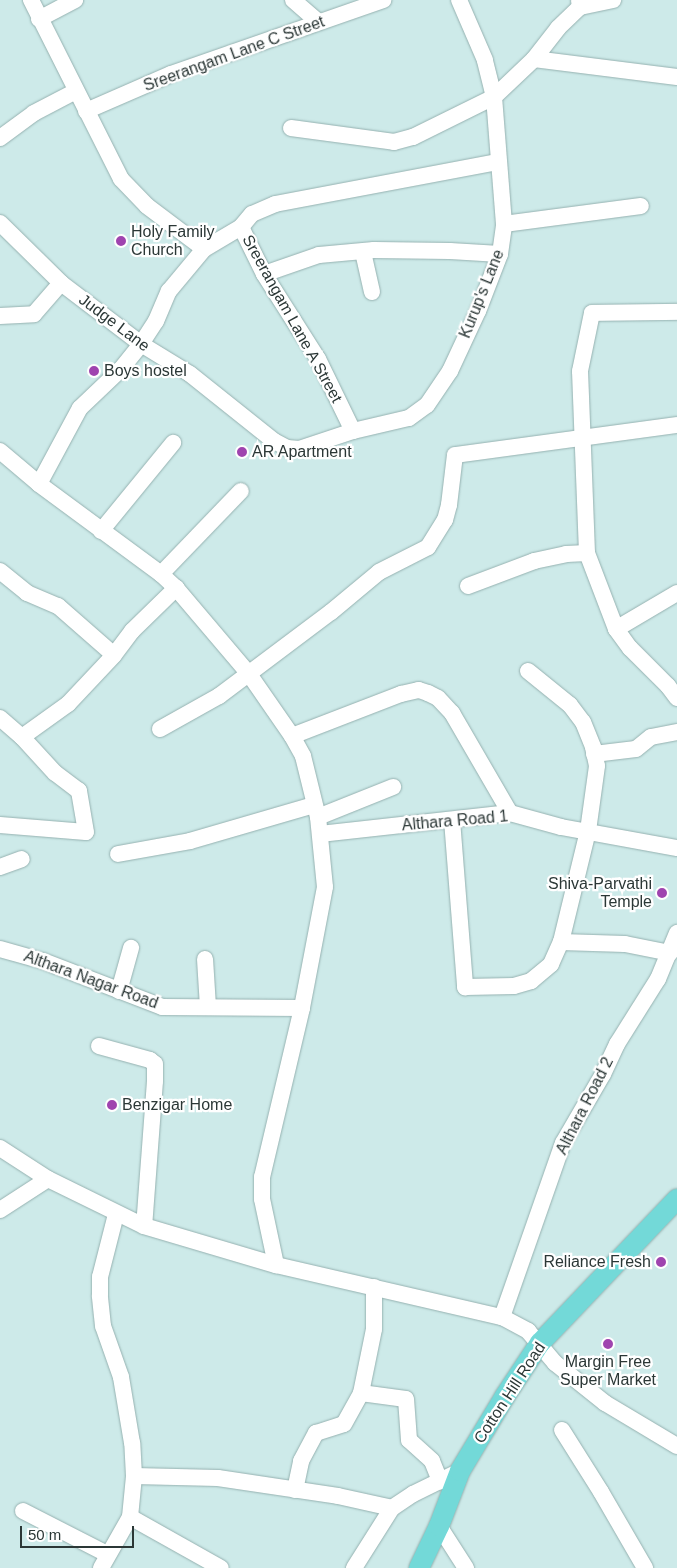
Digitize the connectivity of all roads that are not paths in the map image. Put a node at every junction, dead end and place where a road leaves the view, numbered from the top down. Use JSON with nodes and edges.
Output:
{"nodes":[{"id":1,"x":31,"y":0,"type":"edge"},
{"id":2,"x":75,"y":0,"type":"edge"},
{"id":3,"x":293,"y":0,"type":"edge"},
{"id":4,"x":384,"y":0,"type":"edge"},
{"id":5,"x":459,"y":0,"type":"edge"},
{"id":6,"x":613,"y":0,"type":"edge"},
{"id":7,"x":579,"y":3,"type":"edge"},
{"id":8,"x":39,"y":19,"type":"junction"},
{"id":9,"x":318,"y":22,"type":"junction"},
{"id":10,"x":534,"y":59,"type":"junction"},
{"id":11,"x":677,"y":77,"type":"edge"},
{"id":12,"x":76,"y":91,"type":"junction"},
{"id":13,"x":494,"y":97,"type":"junction"},
{"id":14,"x":86,"y":111,"type":"junction"},
{"id":15,"x":291,"y":128,"type":"dead end"},
{"id":16,"x":0,"y":138,"type":"edge"},
{"id":17,"x":498,"y":162,"type":"junction"},
{"id":18,"x":641,"y":206,"type":"dead end"},
{"id":19,"x":0,"y":223,"type":"edge"},
{"id":20,"x":504,"y":224,"type":"junction"},
{"id":21,"x":241,"y":227,"type":"junction"},
{"id":22,"x":204,"y":249,"type":"junction"},
{"id":23,"x":363,"y":252,"type":"junction"},
{"id":24,"x":500,"y":254,"type":"junction"},
{"id":25,"x":264,"y":274,"type":"junction"},
{"id":26,"x":61,"y":283,"type":"junction"},
{"id":27,"x":372,"y":292,"type":"dead end"},
{"id":28,"x":677,"y":312,"type":"edge"},
{"id":29,"x":0,"y":316,"type":"edge"},
{"id":30,"x":141,"y":344,"type":"junction"},
{"id":31,"x":677,"y":425,"type":"edge"},
{"id":32,"x":353,"y":431,"type":"junction"},
{"id":33,"x":583,"y":438,"type":"junction"},
{"id":34,"x":173,"y":443,"type":"dead end"},
{"id":35,"x":314,"y":444,"type":"joint"},
{"id":36,"x":0,"y":451,"type":"edge"},
{"id":37,"x":39,"y":484,"type":"junction"},
{"id":38,"x":240,"y":492,"type":"dead end"},
{"id":39,"x":101,"y":531,"type":"junction"},
{"id":40,"x":587,"y":553,"type":"junction"},
{"id":41,"x":0,"y":571,"type":"edge"},
{"id":42,"x":161,"y":574,"type":"junction"},
{"id":43,"x":468,"y":586,"type":"dead end"},
{"id":44,"x":176,"y":588,"type":"junction"},
{"id":45,"x":677,"y":593,"type":"edge"},
{"id":46,"x":616,"y":629,"type":"junction"},
{"id":47,"x":114,"y":655,"type":"junction"},
{"id":48,"x":528,"y":671,"type":"dead end"},
{"id":49,"x":249,"y":674,"type":"junction"},
{"id":50,"x":677,"y":698,"type":"edge"},
{"id":51,"x":0,"y":718,"type":"edge"},
{"id":52,"x":160,"y":730,"type":"dead end"},
{"id":53,"x":677,"y":732,"type":"edge"},
{"id":54,"x":292,"y":736,"type":"junction"},
{"id":55,"x":22,"y":737,"type":"junction"},
{"id":56,"x":594,"y":754,"type":"junction"},
{"id":57,"x":393,"y":787,"type":"dead end"},
{"id":58,"x":316,"y":811,"type":"junction"},
{"id":59,"x":510,"y":813,"type":"junction"},
{"id":60,"x":452,"y":820,"type":"junction"},
{"id":61,"x":0,"y":825,"type":"edge"},
{"id":62,"x":588,"y":830,"type":"junction"},
{"id":63,"x":320,"y":834,"type":"junction"},
{"id":64,"x":677,"y":848,"type":"edge"},
{"id":65,"x":118,"y":854,"type":"dead end"},
{"id":66,"x":22,"y":859,"type":"dead end"},
{"id":67,"x":0,"y":867,"type":"edge"},
{"id":68,"x":677,"y":933,"type":"edge"},
{"id":69,"x":561,"y":942,"type":"junction"},
{"id":70,"x":131,"y":948,"type":"dead end"},
{"id":71,"x":0,"y":949,"type":"edge"},
{"id":72,"x":670,"y":953,"type":"junction"},
{"id":73,"x":205,"y":958,"type":"dead end"},
{"id":74,"x":119,"y":991,"type":"junction"},
{"id":75,"x":208,"y":1007,"type":"junction"},
{"id":76,"x":302,"y":1008,"type":"junction"},
{"id":77,"x":99,"y":1046,"type":"dead end"},
{"id":78,"x":0,"y":1148,"type":"edge"},
{"id":79,"x":48,"y":1179,"type":"junction"},
{"id":80,"x":677,"y":1199,"type":"edge"},
{"id":81,"x":0,"y":1210,"type":"edge"},
{"id":82,"x":116,"y":1214,"type":"junction"},
{"id":83,"x":144,"y":1226,"type":"junction"},
{"id":84,"x":276,"y":1265,"type":"junction"},
{"id":85,"x":374,"y":1287,"type":"junction"},
{"id":86,"x":502,"y":1317,"type":"junction"},
{"id":87,"x":540,"y":1344,"type":"junction"},
{"id":88,"x":361,"y":1393,"type":"junction"},
{"id":89,"x":562,"y":1430,"type":"dead end"},
{"id":90,"x":677,"y":1446,"type":"edge"},
{"id":91,"x":460,"y":1472,"type":"junction"},
{"id":92,"x":134,"y":1476,"type":"junction"},
{"id":93,"x":440,"y":1481,"type":"junction"},
{"id":94,"x":295,"y":1490,"type":"junction"},
{"id":95,"x":392,"y":1508,"type":"junction"},
{"id":96,"x":22,"y":1511,"type":"dead end"},
{"id":97,"x":130,"y":1517,"type":"junction"},
{"id":98,"x":439,"y":1526,"type":"junction"},
{"id":99,"x":104,"y":1561,"type":"edge"},
{"id":100,"x":221,"y":1568,"type":"edge"},
{"id":101,"x":354,"y":1568,"type":"edge"},
{"id":102,"x":419,"y":1568,"type":"edge"},
{"id":103,"x":466,"y":1568,"type":"edge"},
{"id":104,"x":645,"y":1568,"type":"edge"}],
"edges":[{"from":1,"to":8,"type":"street"},
{"from":2,"to":8,"type":"street"},
{"from":3,"to":9,"type":"street"},
{"from":4,"to":9,"type":"street","name":"Sreerangam Lane C Street"},
{"from":5,"to":13,"type":"street","name":"Kurup's Lane"},
{"from":6,"to":7,"type":"street"},
{"from":7,"to":10,"type":"street"},
{"from":8,"to":12,"type":"street"},
{"from":9,"to":14,"type":"street","name":"Sreerangam Lane C Street"},
{"from":10,"to":11,"type":"street"},
{"from":10,"to":13,"type":"street"},
{"from":12,"to":14,"type":"street"},
{"from":12,"to":16,"type":"street"},
{"from":13,"to":15,"type":"street"},
{"from":13,"to":17,"type":"street","name":"Kurup's Lane"},
{"from":14,"to":22,"type":"street"},
{"from":17,"to":20,"type":"street","name":"Kurup's Lane"},
{"from":17,"to":21,"type":"street"},
{"from":18,"to":20,"type":"street"},
{"from":19,"to":26,"type":"street","name":"Judge Lane"},
{"from":20,"to":24,"type":"street","name":"Kurup's Lane"},
{"from":21,"to":22,"type":"street","name":"Sreerangam Lane A Street"},
{"from":21,"to":25,"type":"street","name":"Sreerangam Lane A Street"},
{"from":22,"to":30,"type":"street","name":"Sreerangam Lane A Street"},
{"from":23,"to":24,"type":"street"},
{"from":23,"to":25,"type":"street"},
{"from":23,"to":27,"type":"street"},
{"from":24,"to":32,"type":"street","name":"Kurup's Lane"},
{"from":25,"to":32,"type":"street","name":"Sreerangam Lane A Street"},
{"from":26,"to":29,"type":"street"},
{"from":26,"to":30,"type":"street","name":"Judge Lane"},
{"from":28,"to":33,"type":"street"},
{"from":30,"to":35,"type":"street","name":"Judge Lane"},
{"from":30,"to":37,"type":"street","name":"Sreerangam Lane A Street"},
{"from":31,"to":33,"type":"street"},
{"from":32,"to":35,"type":"street","name":"Kurup's Lane"},
{"from":33,"to":40,"type":"street"},
{"from":33,"to":49,"type":"street"},
{"from":34,"to":39,"type":"street"},
{"from":36,"to":37,"type":"street"},
{"from":37,"to":39,"type":"street"},
{"from":38,"to":42,"type":"street"},
{"from":39,"to":42,"type":"street"},
{"from":40,"to":43,"type":"street"},
{"from":40,"to":46,"type":"street"},
{"from":41,"to":47,"type":"street"},
{"from":42,"to":44,"type":"street"},
{"from":44,"to":47,"type":"street"},
{"from":44,"to":49,"type":"street"},
{"from":45,"to":46,"type":"street"},
{"from":46,"to":50,"type":"street"},
{"from":47,"to":55,"type":"street"},
{"from":48,"to":56,"type":"street"},
{"from":49,"to":52,"type":"street"},
{"from":49,"to":54,"type":"street"},
{"from":51,"to":55,"type":"street"},
{"from":53,"to":56,"type":"street"},
{"from":54,"to":58,"type":"street"},
{"from":54,"to":59,"type":"street"},
{"from":55,"to":61,"type":"street"},
{"from":56,"to":62,"type":"street"},
{"from":57,"to":58,"type":"street"},
{"from":58,"to":63,"type":"street"},
{"from":58,"to":65,"type":"street"},
{"from":59,"to":60,"type":"street","name":"Althara Road 1"},
{"from":59,"to":62,"type":"street","name":"Althara Road 1"},
{"from":60,"to":63,"type":"street","name":"Althara Road 1"},
{"from":60,"to":69,"type":"street"},
{"from":62,"to":64,"type":"street","name":"Althara Road 1"},
{"from":62,"to":69,"type":"street"},
{"from":63,"to":76,"type":"street"},
{"from":66,"to":67,"type":"street"},
{"from":68,"to":72,"type":"street","name":"Althara Road 2"},
{"from":69,"to":72,"type":"street"},
{"from":70,"to":74,"type":"street"},
{"from":71,"to":74,"type":"street","name":"Althara Nagar Road"},
{"from":72,"to":86,"type":"street","name":"Althara Road 2"},
{"from":73,"to":75,"type":"street"},
{"from":74,"to":75,"type":"street","name":"Althara Nagar Road"},
{"from":75,"to":76,"type":"street","name":"Althara Nagar Road"},
{"from":76,"to":84,"type":"street"},
{"from":77,"to":83,"type":"street"},
{"from":78,"to":79,"type":"street"},
{"from":79,"to":81,"type":"street"},
{"from":79,"to":82,"type":"street"},
{"from":80,"to":87,"type":"main road","name":"Cotton Hill Road"},
{"from":82,"to":83,"type":"street"},
{"from":82,"to":92,"type":"street"},
{"from":83,"to":84,"type":"street"},
{"from":84,"to":85,"type":"street"},
{"from":85,"to":86,"type":"street"},
{"from":85,"to":88,"type":"street"},
{"from":86,"to":87,"type":"street"},
{"from":87,"to":90,"type":"street"},
{"from":87,"to":91,"type":"main road","name":"Cotton Hill Road"},
{"from":88,"to":93,"type":"street"},
{"from":88,"to":94,"type":"street"},
{"from":89,"to":104,"type":"street"},
{"from":91,"to":93,"type":"street"},
{"from":91,"to":98,"type":"main road","name":"Cotton Hill Road"},
{"from":92,"to":94,"type":"street"},
{"from":92,"to":97,"type":"street"},
{"from":93,"to":95,"type":"street"},
{"from":94,"to":95,"type":"street"},
{"from":95,"to":101,"type":"street"},
{"from":96,"to":99,"type":"street"},
{"from":97,"to":99,"type":"street"},
{"from":97,"to":100,"type":"street"},
{"from":98,"to":102,"type":"main road","name":"Cotton Hill Road"},
{"from":98,"to":103,"type":"street"}]}
